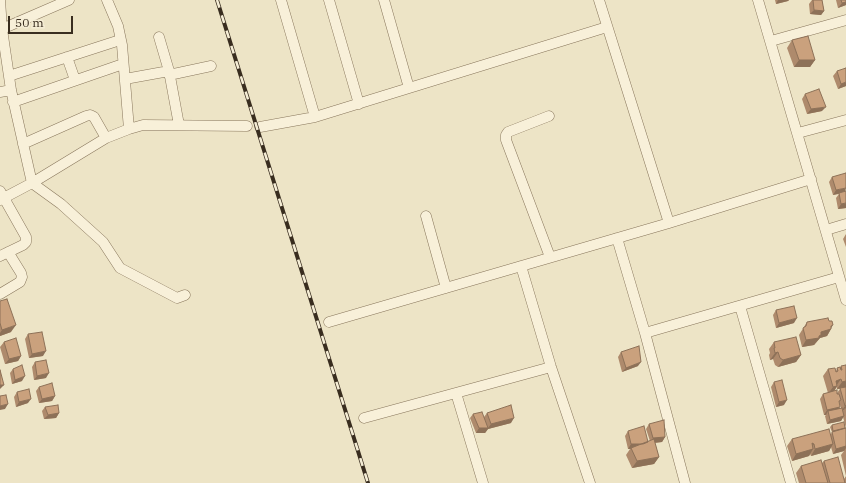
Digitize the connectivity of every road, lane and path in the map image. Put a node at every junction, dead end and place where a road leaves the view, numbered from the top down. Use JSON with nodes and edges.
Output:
{"nodes":[{"id":1,"x":0,"y":0,"type":"edge"},
{"id":2,"x":69,"y":0,"type":"edge"},
{"id":3,"x":107,"y":0,"type":"edge"},
{"id":4,"x":280,"y":0,"type":"edge"},
{"id":5,"x":328,"y":0,"type":"edge"},
{"id":6,"x":384,"y":0,"type":"edge"},
{"id":7,"x":599,"y":0,"type":"edge"},
{"id":8,"x":758,"y":0,"type":"edge"},
{"id":9,"x":846,"y":20,"type":"edge"},
{"id":10,"x":608,"y":27,"type":"junction"},
{"id":11,"x":2,"y":29,"type":"junction"},
{"id":12,"x":159,"y":36,"type":"dead end"},
{"id":13,"x":120,"y":40,"type":"junction"},
{"id":14,"x":770,"y":41,"type":"junction"},
{"id":15,"x":67,"y":57,"type":"junction"},
{"id":16,"x":123,"y":64,"type":"junction"},
{"id":17,"x":211,"y":66,"type":"dead end"},
{"id":18,"x":169,"y":73,"type":"junction"},
{"id":19,"x":9,"y":76,"type":"junction"},
{"id":20,"x":125,"y":79,"type":"junction"},
{"id":21,"x":75,"y":80,"type":"junction"},
{"id":22,"x":409,"y":88,"type":"junction"},
{"id":23,"x":11,"y":90,"type":"junction"},
{"id":24,"x":0,"y":92,"type":"edge"},
{"id":25,"x":13,"y":102,"type":"junction"},
{"id":26,"x":359,"y":104,"type":"junction"},
{"id":27,"x":549,"y":116,"type":"dead end"},
{"id":28,"x":315,"y":117,"type":"junction"},
{"id":29,"x":846,"y":120,"type":"edge"},
{"id":30,"x":179,"y":125,"type":"junction"},
{"id":31,"x":247,"y":126,"type":"dead end"},
{"id":32,"x":260,"y":127,"type":"dead end"},
{"id":33,"x":129,"y":129,"type":"junction"},
{"id":34,"x":798,"y":133,"type":"junction"},
{"id":35,"x":106,"y":138,"type":"junction"},
{"id":36,"x":24,"y":144,"type":"junction"},
{"id":37,"x":811,"y":179,"type":"junction"},
{"id":38,"x":32,"y":183,"type":"junction"},
{"id":39,"x":1,"y":197,"type":"edge"},
{"id":40,"x":426,"y":216,"type":"dead end"},
{"id":41,"x":669,"y":223,"type":"junction"},
{"id":42,"x":846,"y":224,"type":"edge"},
{"id":43,"x":826,"y":230,"type":"junction"},
{"id":44,"x":617,"y":238,"type":"junction"},
{"id":45,"x":4,"y":254,"type":"edge"},
{"id":46,"x":550,"y":257,"type":"junction"},
{"id":47,"x":521,"y":266,"type":"junction"},
{"id":48,"x":839,"y":277,"type":"junction"},
{"id":49,"x":446,"y":288,"type":"junction"},
{"id":50,"x":0,"y":294,"type":"edge"},
{"id":51,"x":185,"y":295,"type":"dead end"},
{"id":52,"x":846,"y":300,"type":"edge"},
{"id":53,"x":740,"y":306,"type":"junction"},
{"id":54,"x":329,"y":322,"type":"dead end"},
{"id":55,"x":645,"y":333,"type":"junction"},
{"id":56,"x":551,"y":367,"type":"junction"},
{"id":57,"x":456,"y":393,"type":"junction"},
{"id":58,"x":364,"y":418,"type":"dead end"},
{"id":59,"x":480,"y":482,"type":"edge"},
{"id":60,"x":590,"y":483,"type":"edge"},
{"id":61,"x":686,"y":483,"type":"edge"},
{"id":62,"x":791,"y":483,"type":"edge"}],
"edges":[{"from":1,"to":11,"type":"street"},
{"from":2,"to":11,"type":"street"},
{"from":3,"to":13,"type":"street"},
{"from":4,"to":28,"type":"street"},
{"from":5,"to":26,"type":"street"},
{"from":6,"to":22,"type":"street"},
{"from":7,"to":10,"type":"street"},
{"from":8,"to":14,"type":"street"},
{"from":9,"to":14,"type":"street"},
{"from":10,"to":22,"type":"street"},
{"from":10,"to":41,"type":"street"},
{"from":11,"to":19,"type":"street"},
{"from":12,"to":18,"type":"street"},
{"from":13,"to":15,"type":"street"},
{"from":13,"to":16,"type":"street"},
{"from":14,"to":34,"type":"street"},
{"from":15,"to":19,"type":"street"},
{"from":15,"to":21,"type":"street"},
{"from":16,"to":20,"type":"street"},
{"from":16,"to":21,"type":"street"},
{"from":17,"to":18,"type":"street"},
{"from":18,"to":20,"type":"street"},
{"from":18,"to":30,"type":"street"},
{"from":19,"to":23,"type":"street"},
{"from":20,"to":33,"type":"street"},
{"from":21,"to":25,"type":"street"},
{"from":22,"to":26,"type":"street"},
{"from":23,"to":24,"type":"street"},
{"from":23,"to":25,"type":"street"},
{"from":25,"to":36,"type":"street"},
{"from":26,"to":28,"type":"street"},
{"from":27,"to":46,"type":"street"},
{"from":28,"to":32,"type":"street"},
{"from":29,"to":34,"type":"street"},
{"from":30,"to":31,"type":"street"},
{"from":30,"to":33,"type":"street"},
{"from":33,"to":35,"type":"street"},
{"from":34,"to":37,"type":"street"},
{"from":35,"to":36,"type":"street"},
{"from":35,"to":38,"type":"street"},
{"from":36,"to":38,"type":"street"},
{"from":37,"to":41,"type":"street"},
{"from":37,"to":43,"type":"street"},
{"from":38,"to":39,"type":"street"},
{"from":38,"to":51,"type":"street"},
{"from":39,"to":45,"type":"street"},
{"from":40,"to":49,"type":"street"},
{"from":41,"to":44,"type":"street"},
{"from":42,"to":43,"type":"street"},
{"from":43,"to":48,"type":"street"},
{"from":44,"to":46,"type":"street"},
{"from":44,"to":55,"type":"street"},
{"from":45,"to":50,"type":"street"},
{"from":46,"to":47,"type":"street"},
{"from":47,"to":49,"type":"street"},
{"from":47,"to":56,"type":"street"},
{"from":48,"to":52,"type":"street"},
{"from":48,"to":53,"type":"street"},
{"from":49,"to":54,"type":"street"},
{"from":53,"to":55,"type":"street"},
{"from":53,"to":62,"type":"street"},
{"from":55,"to":61,"type":"street"},
{"from":56,"to":57,"type":"street"},
{"from":56,"to":60,"type":"street"},
{"from":57,"to":58,"type":"street"},
{"from":57,"to":59,"type":"street"}]}
